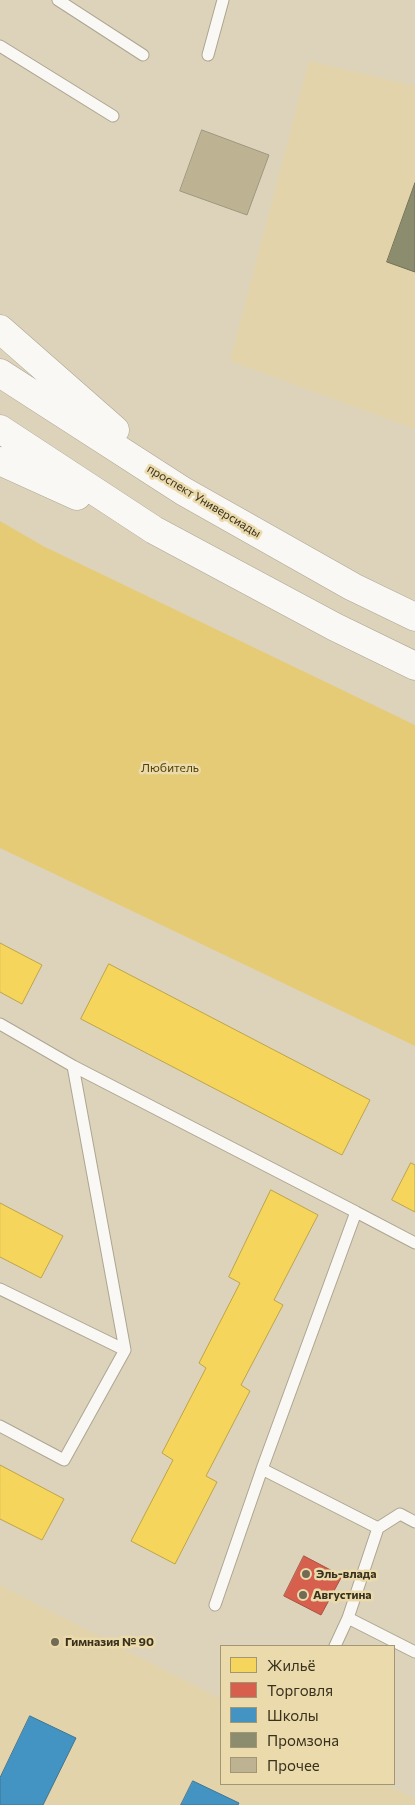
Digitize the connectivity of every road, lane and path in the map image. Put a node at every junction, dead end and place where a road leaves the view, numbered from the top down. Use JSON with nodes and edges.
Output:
{"nodes":[{"id":1,"x":58,"y":0,"type":"edge"},
{"id":2,"x":223,"y":0,"type":"edge"},
{"id":3,"x":0,"y":46,"type":"edge"},
{"id":4,"x":143,"y":55,"type":"dead end"},
{"id":5,"x":208,"y":55,"type":"dead end"},
{"id":6,"x":114,"y":116,"type":"dead end"},
{"id":7,"x":0,"y":329,"type":"edge"},
{"id":8,"x":0,"y":373,"type":"edge"},
{"id":9,"x":0,"y":429,"type":"edge"},
{"id":10,"x":0,"y":461,"type":"edge"},
{"id":11,"x":183,"y":491,"type":"junction"},
{"id":12,"x":154,"y":530,"type":"junction"},
{"id":13,"x":415,"y":617,"type":"edge"},
{"id":14,"x":415,"y":666,"type":"edge"},
{"id":15,"x":0,"y":1024,"type":"edge"},
{"id":16,"x":73,"y":1066,"type":"junction"},
{"id":17,"x":356,"y":1212,"type":"junction"},
{"id":18,"x":415,"y":1243,"type":"edge"},
{"id":19,"x":0,"y":1289,"type":"edge"},
{"id":20,"x":125,"y":1350,"type":"junction"},
{"id":21,"x":0,"y":1426,"type":"edge"},
{"id":22,"x":262,"y":1469,"type":"junction"},
{"id":23,"x":415,"y":1522,"type":"edge"},
{"id":24,"x":378,"y":1528,"type":"junction"},
{"id":25,"x":215,"y":1606,"type":"dead end"},
{"id":26,"x":348,"y":1618,"type":"junction"},
{"id":27,"x":335,"y":1645,"type":"edge"},
{"id":28,"x":415,"y":1652,"type":"edge"}],
"edges":[{"from":1,"to":4,"type":"lane"},
{"from":2,"to":5,"type":"lane"},
{"from":3,"to":6,"type":"lane"},
{"from":7,"to":11,"type":"main road"},
{"from":8,"to":11,"type":"main road","name":"проспект Универсиады"},
{"from":9,"to":12,"type":"main road"},
{"from":10,"to":12,"type":"main road"},
{"from":11,"to":13,"type":"main road","name":"проспект Универсиады"},
{"from":12,"to":14,"type":"main road"},
{"from":15,"to":16,"type":"lane"},
{"from":16,"to":17,"type":"lane"},
{"from":16,"to":20,"type":"lane"},
{"from":17,"to":18,"type":"lane"},
{"from":17,"to":22,"type":"lane"},
{"from":19,"to":20,"type":"lane"},
{"from":20,"to":21,"type":"lane"},
{"from":22,"to":24,"type":"lane"},
{"from":22,"to":25,"type":"lane"},
{"from":23,"to":24,"type":"lane"},
{"from":24,"to":26,"type":"lane"},
{"from":26,"to":27,"type":"lane"},
{"from":26,"to":28,"type":"lane"}]}
